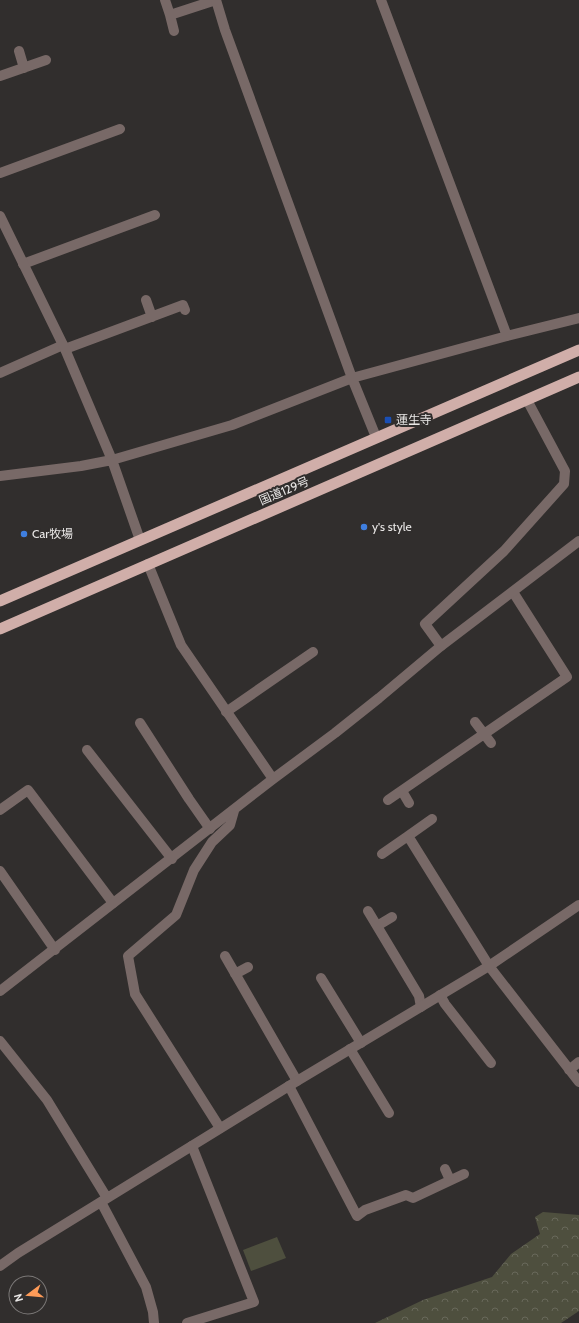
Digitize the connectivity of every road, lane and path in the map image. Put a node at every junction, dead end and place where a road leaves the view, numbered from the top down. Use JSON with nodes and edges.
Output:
{"nodes":[{"id":1,"x":165,"y":0,"type":"edge"},
{"id":2,"x":216,"y":0,"type":"edge"},
{"id":3,"x":381,"y":0,"type":"edge"},
{"id":4,"x":170,"y":15,"type":"junction"},
{"id":5,"x":174,"y":31,"type":"dead end"},
{"id":6,"x":19,"y":51,"type":"dead end"},
{"id":7,"x":46,"y":60,"type":"dead end"},
{"id":8,"x":24,"y":68,"type":"junction"},
{"id":9,"x":0,"y":76,"type":"edge"},
{"id":10,"x":120,"y":128,"type":"dead end"},
{"id":11,"x":0,"y":173,"type":"edge"},
{"id":12,"x":155,"y":215,"type":"dead end"},
{"id":13,"x":0,"y":216,"type":"edge"},
{"id":14,"x":23,"y":264,"type":"junction"},
{"id":15,"x":146,"y":300,"type":"dead end"},
{"id":16,"x":185,"y":310,"type":"dead end"},
{"id":17,"x":152,"y":317,"type":"junction"},
{"id":18,"x":579,"y":318,"type":"edge"},
{"id":19,"x":507,"y":336,"type":"junction"},
{"id":20,"x":64,"y":347,"type":"junction"},
{"id":21,"x":579,"y":350,"type":"edge"},
{"id":22,"x":1,"y":371,"type":"edge"},
{"id":23,"x":579,"y":377,"type":"edge"},
{"id":24,"x":352,"y":378,"type":"junction"},
{"id":25,"x":527,"y":400,"type":"junction"},
{"id":26,"x":376,"y":437,"type":"junction"},
{"id":27,"x":112,"y":460,"type":"junction"},
{"id":28,"x":0,"y":476,"type":"edge"},
{"id":29,"x":140,"y":540,"type":"junction"},
{"id":30,"x":579,"y":541,"type":"edge"},
{"id":31,"x":148,"y":564,"type":"junction"},
{"id":32,"x":513,"y":592,"type":"junction"},
{"id":33,"x":0,"y":600,"type":"edge"},
{"id":34,"x":0,"y":629,"type":"edge"},
{"id":35,"x":441,"y":646,"type":"junction"},
{"id":36,"x":313,"y":652,"type":"dead end"},
{"id":37,"x":226,"y":712,"type":"junction"},
{"id":38,"x":475,"y":722,"type":"dead end"},
{"id":39,"x":140,"y":723,"type":"dead end"},
{"id":40,"x":484,"y":734,"type":"junction"},
{"id":41,"x":491,"y":743,"type":"dead end"},
{"id":42,"x":87,"y":750,"type":"dead end"},
{"id":43,"x":273,"y":779,"type":"junction"},
{"id":44,"x":402,"y":791,"type":"junction"},
{"id":45,"x":388,"y":800,"type":"dead end"},
{"id":46,"x":409,"y":802,"type":"dead end"},
{"id":47,"x":0,"y":810,"type":"edge"},
{"id":48,"x":234,"y":811,"type":"junction"},
{"id":49,"x":432,"y":819,"type":"dead end"},
{"id":50,"x":210,"y":829,"type":"junction"},
{"id":51,"x":408,"y":836,"type":"junction"},
{"id":52,"x":382,"y":854,"type":"dead end"},
{"id":53,"x":172,"y":859,"type":"junction"},
{"id":54,"x":0,"y":871,"type":"edge"},
{"id":55,"x":114,"y":903,"type":"junction"},
{"id":56,"x":579,"y":905,"type":"edge"},
{"id":57,"x":368,"y":911,"type":"dead end"},
{"id":58,"x":392,"y":917,"type":"dead end"},
{"id":59,"x":377,"y":926,"type":"junction"},
{"id":60,"x":55,"y":950,"type":"junction"},
{"id":61,"x":225,"y":956,"type":"dead end"},
{"id":62,"x":489,"y":966,"type":"junction"},
{"id":63,"x":248,"y":967,"type":"dead end"},
{"id":64,"x":235,"y":974,"type":"junction"},
{"id":65,"x":321,"y":978,"type":"dead end"},
{"id":66,"x":0,"y":991,"type":"edge"},
{"id":67,"x":440,"y":995,"type":"junction"},
{"id":68,"x":421,"y":1007,"type":"junction"},
{"id":69,"x":0,"y":1041,"type":"edge"},
{"id":70,"x":361,"y":1043,"type":"junction"},
{"id":71,"x":350,"y":1049,"type":"junction"},
{"id":72,"x":579,"y":1062,"type":"edge"},
{"id":73,"x":491,"y":1063,"type":"dead end"},
{"id":74,"x":569,"y":1070,"type":"junction"},
{"id":75,"x":579,"y":1082,"type":"edge"},
{"id":76,"x":293,"y":1084,"type":"junction"},
{"id":77,"x":389,"y":1113,"type":"dead end"},
{"id":78,"x":220,"y":1128,"type":"junction"},
{"id":79,"x":192,"y":1146,"type":"junction"},
{"id":80,"x":445,"y":1169,"type":"dead end"},
{"id":81,"x":464,"y":1174,"type":"dead end"},
{"id":82,"x":450,"y":1180,"type":"junction"},
{"id":83,"x":104,"y":1200,"type":"junction"},
{"id":84,"x":0,"y":1266,"type":"edge"},
{"id":85,"x":154,"y":1323,"type":"edge"},
{"id":86,"x":187,"y":1323,"type":"edge"}],
"edges":[{"from":1,"to":4,"type":"street"},
{"from":2,"to":4,"type":"street"},
{"from":2,"to":24,"type":"street"},
{"from":3,"to":19,"type":"street"},
{"from":4,"to":5,"type":"street"},
{"from":6,"to":8,"type":"street"},
{"from":7,"to":8,"type":"street"},
{"from":8,"to":9,"type":"street"},
{"from":10,"to":11,"type":"street"},
{"from":12,"to":14,"type":"street"},
{"from":13,"to":14,"type":"street"},
{"from":14,"to":20,"type":"street"},
{"from":15,"to":17,"type":"street"},
{"from":16,"to":17,"type":"street"},
{"from":17,"to":20,"type":"street"},
{"from":18,"to":19,"type":"street"},
{"from":19,"to":24,"type":"street"},
{"from":20,"to":22,"type":"street"},
{"from":20,"to":27,"type":"street"},
{"from":21,"to":26,"type":"highway","name":"国道129号"},
{"from":23,"to":25,"type":"highway","name":"国道129号"},
{"from":24,"to":26,"type":"street"},
{"from":24,"to":27,"type":"street"},
{"from":25,"to":31,"type":"highway","name":"国道129号"},
{"from":25,"to":35,"type":"street"},
{"from":26,"to":29,"type":"highway","name":"国道129号"},
{"from":27,"to":28,"type":"street"},
{"from":27,"to":29,"type":"street"},
{"from":29,"to":33,"type":"highway","name":"国道129号"},
{"from":30,"to":32,"type":"street"},
{"from":31,"to":34,"type":"highway","name":"国道129号"},
{"from":31,"to":37,"type":"street"},
{"from":32,"to":35,"type":"street"},
{"from":32,"to":40,"type":"street"},
{"from":35,"to":43,"type":"street"},
{"from":36,"to":37,"type":"street"},
{"from":37,"to":43,"type":"street"},
{"from":38,"to":40,"type":"street"},
{"from":39,"to":50,"type":"street"},
{"from":40,"to":41,"type":"street"},
{"from":40,"to":44,"type":"street"},
{"from":42,"to":53,"type":"street"},
{"from":43,"to":48,"type":"street"},
{"from":44,"to":45,"type":"street"},
{"from":44,"to":46,"type":"street"},
{"from":47,"to":55,"type":"street"},
{"from":48,"to":50,"type":"street"},
{"from":48,"to":78,"type":"street"},
{"from":49,"to":51,"type":"street"},
{"from":50,"to":53,"type":"street"},
{"from":51,"to":52,"type":"street"},
{"from":51,"to":62,"type":"street"},
{"from":53,"to":55,"type":"street"},
{"from":54,"to":60,"type":"street"},
{"from":55,"to":60,"type":"street"},
{"from":56,"to":62,"type":"street"},
{"from":57,"to":59,"type":"street"},
{"from":58,"to":59,"type":"street"},
{"from":59,"to":68,"type":"street"},
{"from":60,"to":66,"type":"street"},
{"from":61,"to":64,"type":"street"},
{"from":62,"to":67,"type":"street"},
{"from":62,"to":74,"type":"street"},
{"from":63,"to":64,"type":"street"},
{"from":64,"to":76,"type":"street"},
{"from":65,"to":70,"type":"street"},
{"from":67,"to":68,"type":"street"},
{"from":67,"to":73,"type":"street"},
{"from":68,"to":70,"type":"street"},
{"from":69,"to":83,"type":"street"},
{"from":70,"to":71,"type":"street"},
{"from":71,"to":76,"type":"street"},
{"from":71,"to":77,"type":"street"},
{"from":72,"to":74,"type":"street"},
{"from":74,"to":75,"type":"street"},
{"from":76,"to":78,"type":"street"},
{"from":76,"to":82,"type":"street"},
{"from":78,"to":79,"type":"street"},
{"from":79,"to":83,"type":"street"},
{"from":79,"to":86,"type":"street"},
{"from":80,"to":82,"type":"street"},
{"from":81,"to":82,"type":"street"},
{"from":83,"to":84,"type":"street"},
{"from":83,"to":85,"type":"street"}]}
